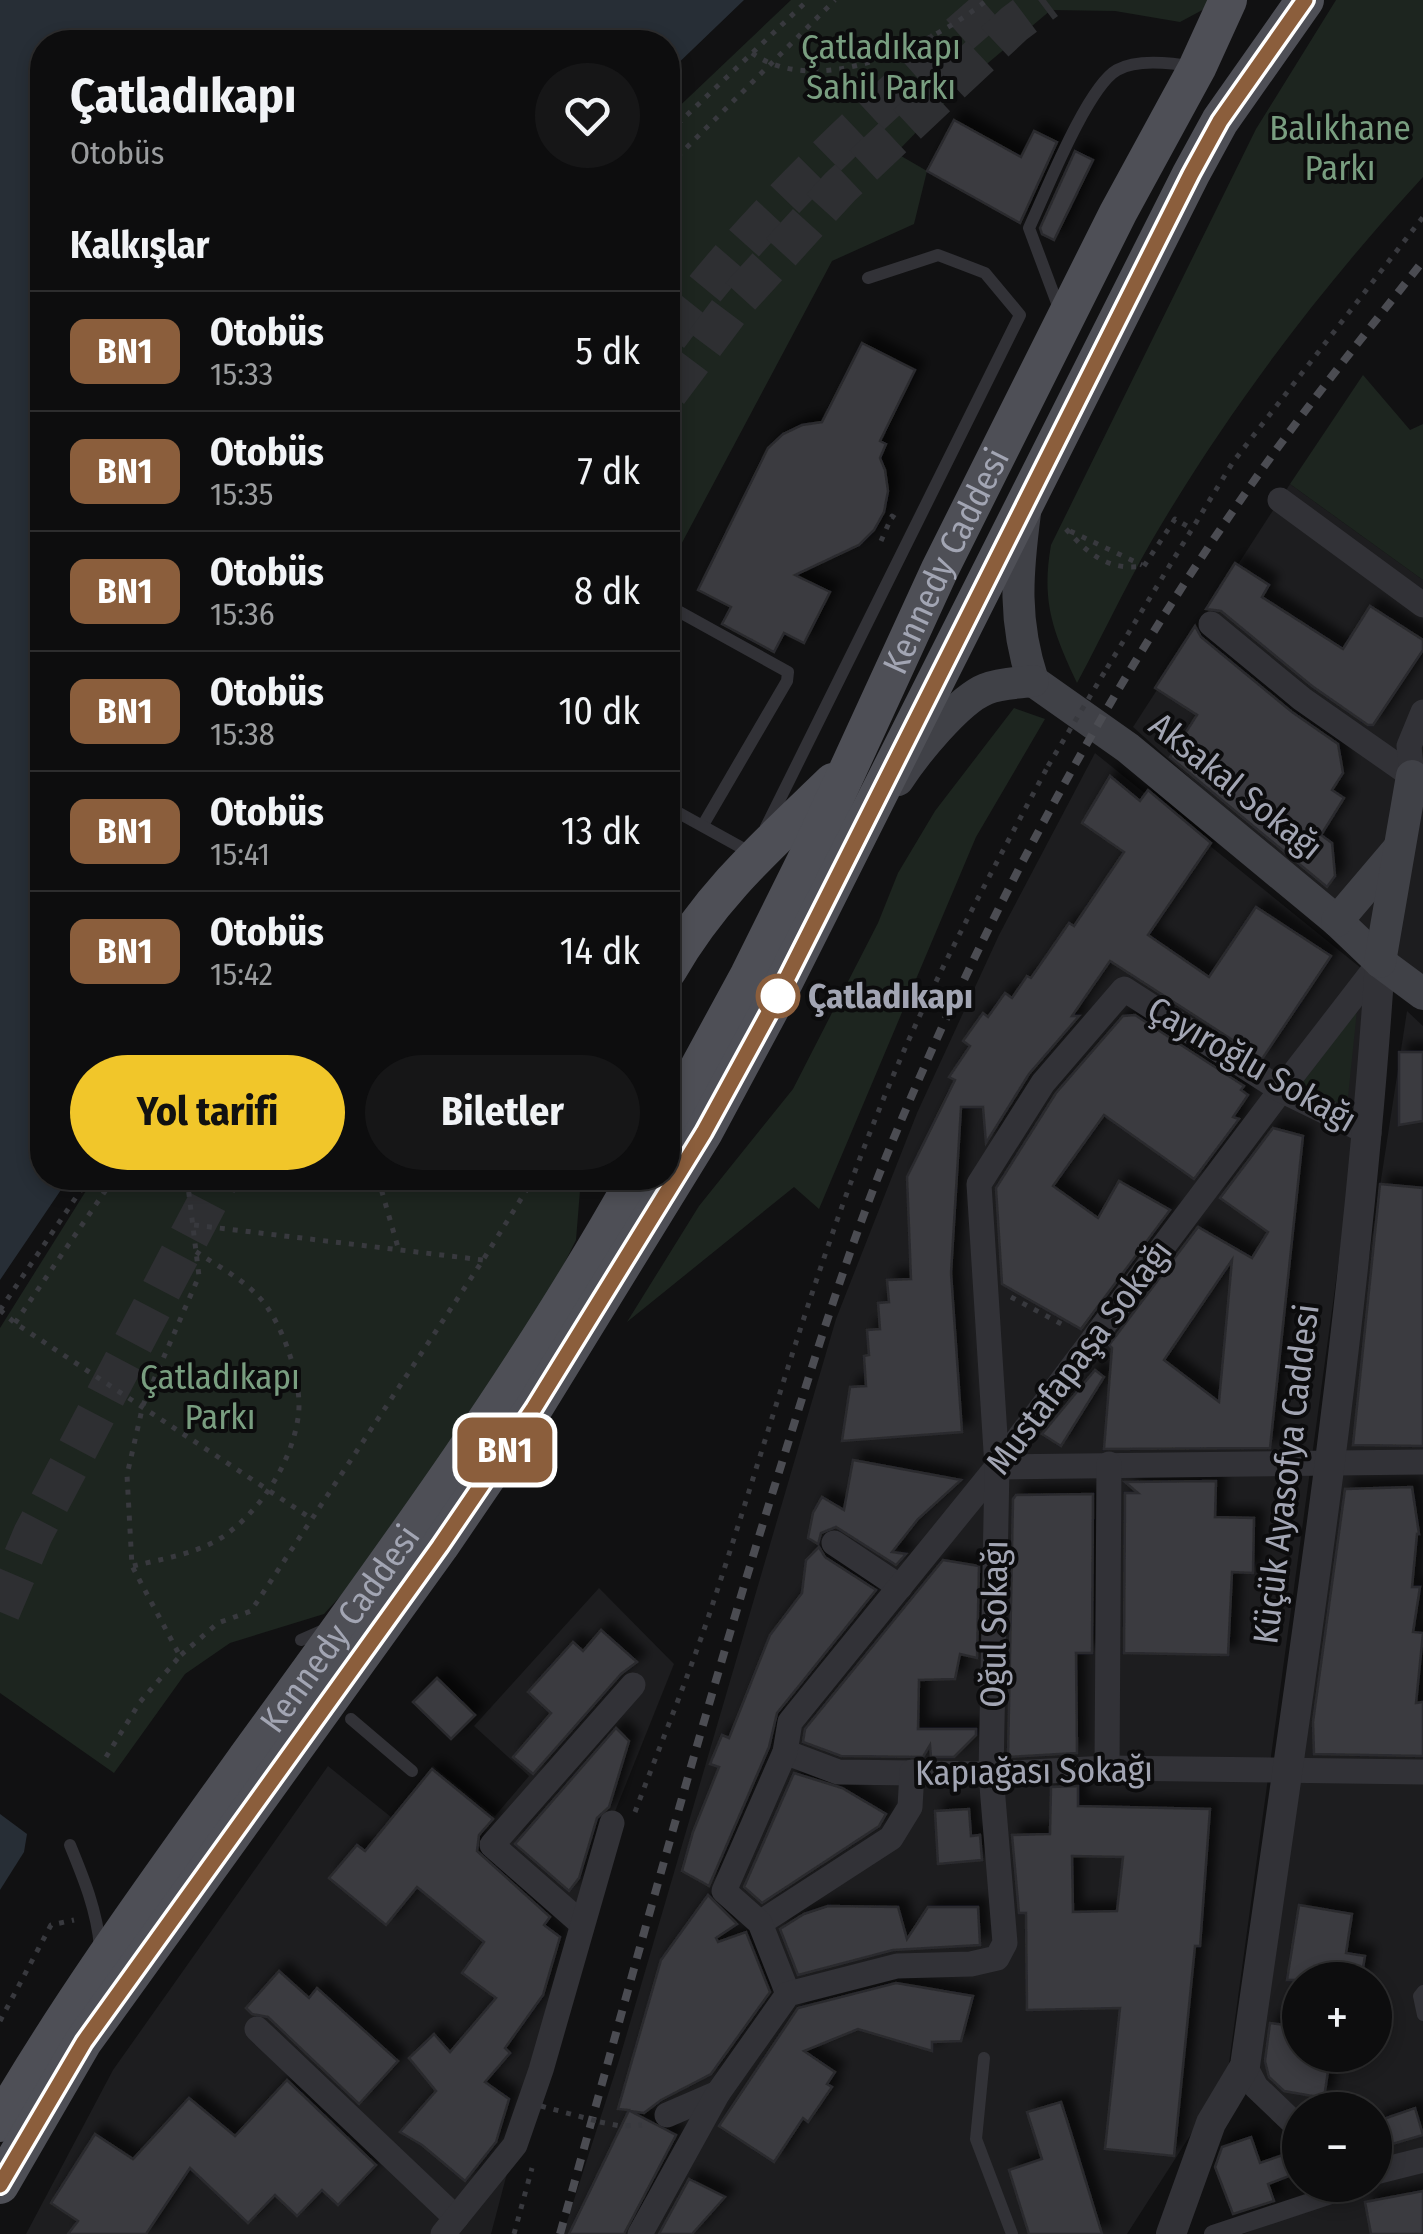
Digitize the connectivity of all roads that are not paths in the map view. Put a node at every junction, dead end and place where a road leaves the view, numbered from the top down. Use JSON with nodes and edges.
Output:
{"nodes":[{"id":1,"x":1228,"y":0,"type":"edge"},
{"id":2,"x":1301,"y":3,"type":"edge"},
{"id":3,"x":1197,"y":68,"type":"junction"},
{"id":4,"x":868,"y":278,"type":"dead end"},
{"id":5,"x":1063,"y":323,"type":"junction"},
{"id":6,"x":1280,"y":500,"type":"dead end"},
{"id":7,"x":1026,"y":502,"type":"junction"},
{"id":8,"x":1423,"y":606,"type":"edge"},
{"id":9,"x":680,"y":613,"type":"edge"},
{"id":10,"x":1211,"y":624,"type":"dead end"},
{"id":11,"x":1033,"y":681,"type":"junction"},
{"id":12,"x":1423,"y":712,"type":"edge"},
{"id":13,"x":849,"y":766,"type":"junction"},
{"id":14,"x":1418,"y":780,"type":"edge"},
{"id":15,"x":680,"y":814,"type":"edge"},
{"id":16,"x":703,"y":826,"type":"junction"},
{"id":17,"x":1402,"y":844,"type":"junction"},
{"id":18,"x":756,"y":856,"type":"junction"},
{"id":19,"x":832,"y":886,"type":"junction"},
{"id":20,"x":1337,"y":921,"type":"junction"},
{"id":21,"x":680,"y":949,"type":"edge"},
{"id":22,"x":1380,"y":962,"type":"junction"},
{"id":23,"x":1423,"y":994,"type":"edge"},
{"id":24,"x":1423,"y":1015,"type":"edge"},
{"id":25,"x":1280,"y":1090,"type":"junction"},
{"id":26,"x":680,"y":1132,"type":"edge"},
{"id":27,"x":1369,"y":1133,"type":"junction"},
{"id":28,"x":601,"y":1190,"type":"edge"},
{"id":29,"x":629,"y":1190,"type":"edge"},
{"id":30,"x":649,"y":1190,"type":"edge"},
{"id":31,"x":594,"y":1253,"type":"junction"},
{"id":32,"x":1330,"y":1461,"type":"junction"},
{"id":33,"x":1423,"y":1462,"type":"edge"},
{"id":34,"x":1109,"y":1464,"type":"junction"},
{"id":35,"x":997,"y":1467,"type":"junction"},
{"id":36,"x":834,"y":1544,"type":"dead end"},
{"id":37,"x":900,"y":1586,"type":"junction"},
{"id":38,"x":346,"y":1620,"type":"junction"},
{"id":39,"x":301,"y":1640,"type":"dead end"},
{"id":40,"x":633,"y":1684,"type":"dead end"},
{"id":41,"x":351,"y":1718,"type":"dead end"},
{"id":42,"x":785,"y":1752,"type":"junction"},
{"id":43,"x":1108,"y":1768,"type":"junction"},
{"id":44,"x":1287,"y":1770,"type":"junction"},
{"id":45,"x":412,"y":1771,"type":"dead end"},
{"id":46,"x":912,"y":1772,"type":"junction"},
{"id":47,"x":1423,"y":1772,"type":"edge"},
{"id":48,"x":991,"y":1774,"type":"junction"},
{"id":49,"x":622,"y":1822,"type":"road end"},
{"id":50,"x":70,"y":1845,"type":"dead end"},
{"id":51,"x":760,"y":1922,"type":"junction"},
{"id":52,"x":582,"y":1924,"type":"junction"},
{"id":53,"x":101,"y":1963,"type":"junction"},
{"id":54,"x":1423,"y":1991,"type":"edge"},
{"id":55,"x":788,"y":1994,"type":"junction"},
{"id":56,"x":1423,"y":2015,"type":"edge"},
{"id":57,"x":256,"y":2029,"type":"dead end"},
{"id":58,"x":984,"y":2058,"type":"dead end"},
{"id":59,"x":1244,"y":2066,"type":"junction"},
{"id":60,"x":718,"y":2094,"type":"junction"},
{"id":61,"x":1282,"y":2112,"type":"edge"},
{"id":62,"x":667,"y":2115,"type":"dead end"},
{"id":63,"x":0,"y":2123,"type":"edge"},
{"id":64,"x":1423,"y":2160,"type":"edge"},
{"id":65,"x":1392,"y":2168,"type":"edge"},
{"id":66,"x":0,"y":2185,"type":"edge"},
{"id":67,"x":1312,"y":2202,"type":"edge"},
{"id":68,"x":449,"y":2226,"type":"edge"},
{"id":69,"x":640,"y":2234,"type":"edge"},
{"id":70,"x":1012,"y":2234,"type":"edge"},
{"id":71,"x":1171,"y":2234,"type":"edge"},
{"id":72,"x":1213,"y":2234,"type":"edge"}],
"edges":[{"from":1,"to":3,"type":"main road","name":"Kennedy Caddesi"},
{"from":2,"to":7,"type":"main road","name":"Kennedy Caddesi"},
{"from":3,"to":5,"type":"main road","name":"Kennedy Caddesi"},
{"from":3,"to":5,"type":"lane"},
{"from":4,"to":18,"type":"lane"},
{"from":5,"to":13,"type":"main road","name":"Kennedy Caddesi"},
{"from":6,"to":8,"type":"street"},
{"from":7,"to":11,"type":"main road"},
{"from":7,"to":19,"type":"main road","name":"Kennedy Caddesi"},
{"from":9,"to":16,"type":"lane"},
{"from":10,"to":14,"type":"street"},
{"from":11,"to":19,"type":"main road"},
{"from":11,"to":20,"type":"main road","name":"Aksakal Sokağı"},
{"from":12,"to":14,"type":"street","name":"Küçük Ayasofya Caddesi"},
{"from":13,"to":18,"type":"main road"},
{"from":13,"to":26,"type":"main road","name":"Kennedy Caddesi"},
{"from":14,"to":17,"type":"main road","name":"Küçük Ayasofya Caddesi"},
{"from":15,"to":16,"type":"lane"},
{"from":16,"to":18,"type":"lane"},
{"from":17,"to":20,"type":"main road"},
{"from":17,"to":22,"type":"main road","name":"Küçük Ayasofya Caddesi"},
{"from":18,"to":21,"type":"main road"},
{"from":19,"to":26,"type":"main road","name":"Kennedy Caddesi"},
{"from":20,"to":22,"type":"main road","name":"Aksakal Sokağı"},
{"from":22,"to":23,"type":"main road","name":"Aksakal Sokağı"},
{"from":22,"to":24,"type":"main road","name":"Aksakal Sokağı"},
{"from":22,"to":25,"type":"street","name":"Mustafapaşa Sokağı"},
{"from":22,"to":27,"type":"street","name":"Küçük Ayasofya Caddesi"},
{"from":25,"to":27,"type":"street","name":"Çayıroğlu Sokağı"},
{"from":25,"to":35,"type":"street","name":"Mustafapaşa Sokağı"},
{"from":25,"to":35,"type":"street","name":"Çayıroğlu Sokağı"},
{"from":27,"to":32,"type":"street","name":"Küçük Ayasofya Caddesi"},
{"from":28,"to":31,"type":"main road"},
{"from":29,"to":31,"type":"main road","name":"Kennedy Caddesi"},
{"from":30,"to":66,"type":"main road","name":"Kennedy Caddesi"},
{"from":31,"to":38,"type":"main road","name":"Kennedy Caddesi"},
{"from":32,"to":33,"type":"street"},
{"from":32,"to":34,"type":"street"},
{"from":32,"to":44,"type":"street","name":"Küçük Ayasofya Caddesi"},
{"from":34,"to":35,"type":"street"},
{"from":34,"to":43,"type":"street"},
{"from":35,"to":37,"type":"street","name":"Mustafapaşa Sokağı"},
{"from":35,"to":48,"type":"street","name":"Oğul Sokağı"},
{"from":36,"to":37,"type":"street"},
{"from":37,"to":42,"type":"street","name":"Mustafapaşa Sokağı"},
{"from":38,"to":39,"type":"lane"},
{"from":38,"to":53,"type":"main road","name":"Kennedy Caddesi"},
{"from":40,"to":52,"type":"street"},
{"from":41,"to":45,"type":"lane"},
{"from":42,"to":46,"type":"street","name":"Kapıağası Sokağı"},
{"from":42,"to":51,"type":"street","name":"Mustafapaşa Sokağı"},
{"from":43,"to":44,"type":"street","name":"Kapıağası Sokağı"},
{"from":43,"to":48,"type":"street","name":"Kapıağası Sokağı"},
{"from":44,"to":47,"type":"street","name":"Kapıağası Sokağı"},
{"from":44,"to":59,"type":"street","name":"Küçük Ayasofya Caddesi"},
{"from":46,"to":48,"type":"street","name":"Kapıağası Sokağı"},
{"from":46,"to":51,"type":"street"},
{"from":48,"to":55,"type":"street","name":"Oğul Sokağı"},
{"from":49,"to":52,"type":"street"},
{"from":50,"to":53,"type":"lane"},
{"from":51,"to":55,"type":"street"},
{"from":52,"to":68,"type":"street"},
{"from":53,"to":63,"type":"main road","name":"Kennedy Caddesi"},
{"from":54,"to":56,"type":"lane"},
{"from":55,"to":60,"type":"street"},
{"from":57,"to":68,"type":"street"},
{"from":58,"to":70,"type":"lane"},
{"from":59,"to":61,"type":"street"},
{"from":59,"to":71,"type":"street","name":"Küçük Ayasofya Caddesi"},
{"from":60,"to":62,"type":"street"},
{"from":60,"to":69,"type":"street"},
{"from":64,"to":65,"type":"street"},
{"from":67,"to":72,"type":"street"}]}
